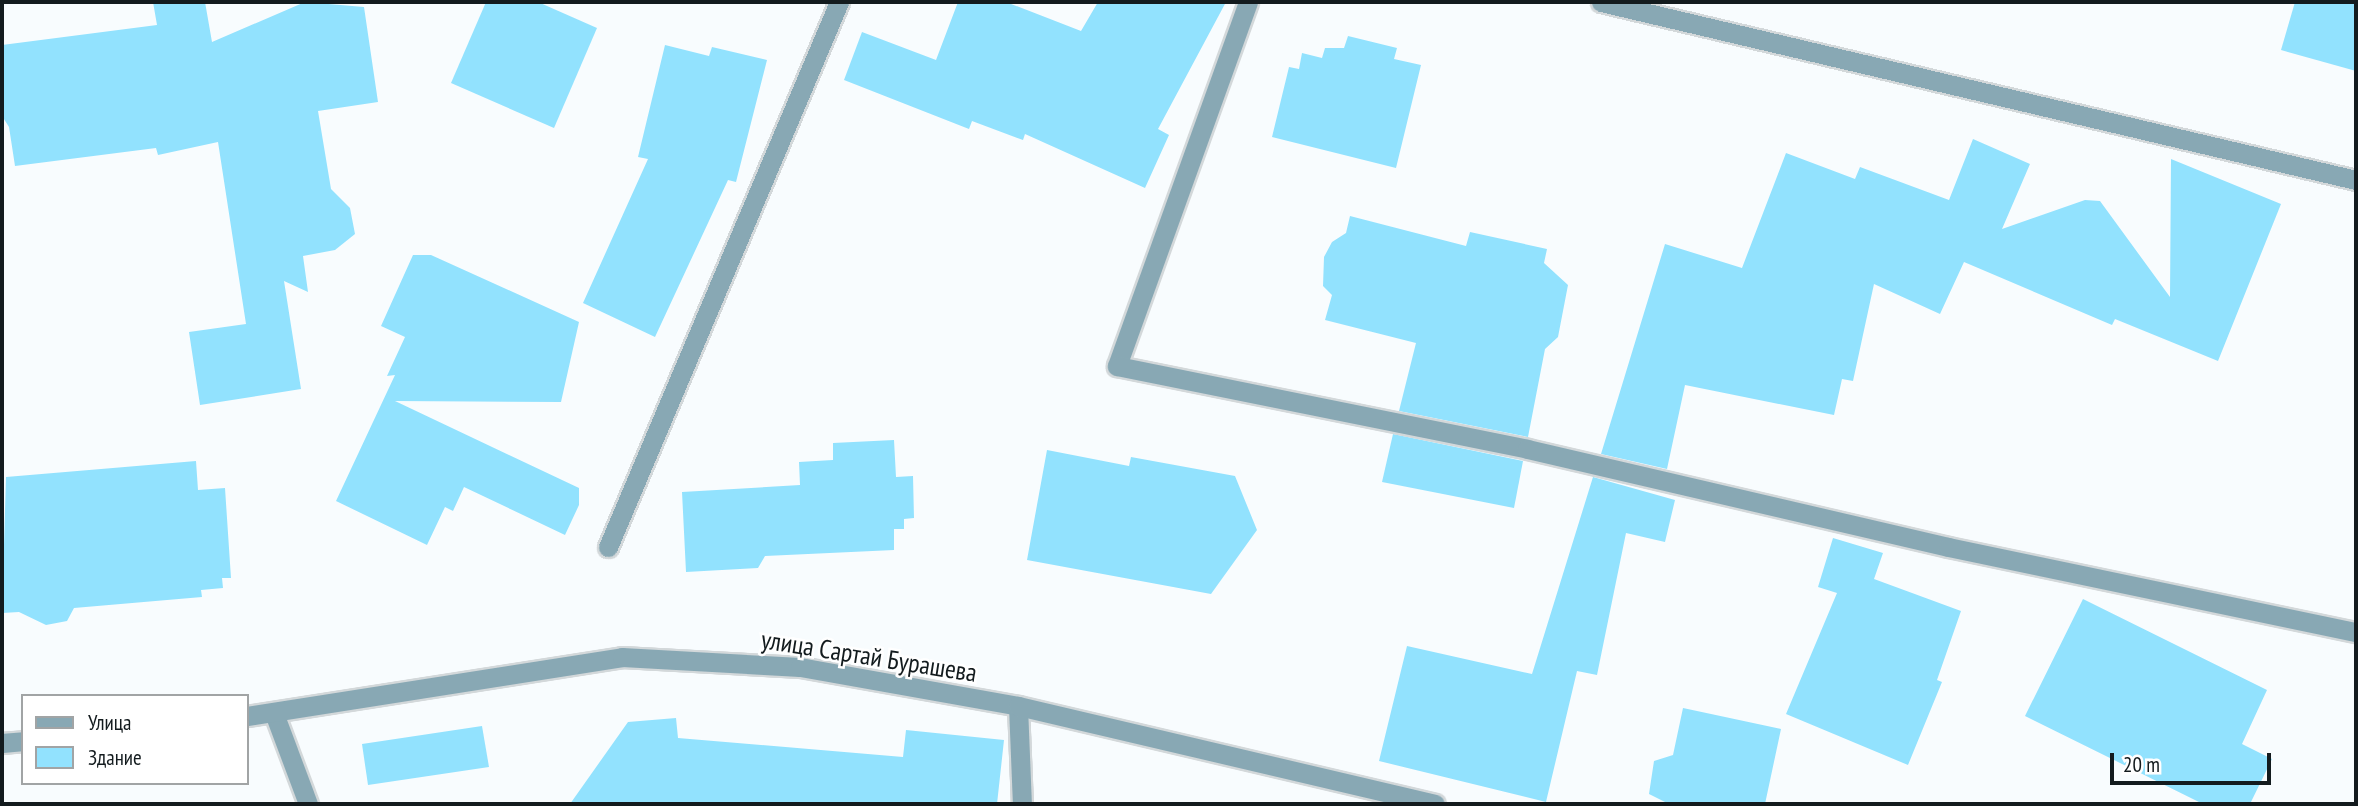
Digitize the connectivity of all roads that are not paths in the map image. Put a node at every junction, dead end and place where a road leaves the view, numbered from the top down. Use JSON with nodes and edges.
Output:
{"nodes":[{"id":1,"x":839,"y":2,"type":"edge"},
{"id":2,"x":1248,"y":2,"type":"edge"},
{"id":3,"x":1601,"y":2,"type":"edge"},
{"id":4,"x":2356,"y":180,"type":"edge"},
{"id":5,"x":608,"y":547,"type":"dead end"},
{"id":6,"x":2356,"y":632,"type":"edge"},
{"id":7,"x":1018,"y":706,"type":"junction"},
{"id":8,"x":274,"y":713,"type":"junction"},
{"id":9,"x":248,"y":716,"type":"edge"},
{"id":10,"x":21,"y":741,"type":"edge"},
{"id":11,"x":2,"y":743,"type":"edge"},
{"id":12,"x":308,"y":804,"type":"edge"},
{"id":13,"x":1022,"y":804,"type":"edge"},
{"id":14,"x":1435,"y":804,"type":"edge"}],
"edges":[{"from":1,"to":5,"type":"street"},
{"from":2,"to":6,"type":"street"},
{"from":3,"to":4,"type":"street"},
{"from":7,"to":8,"type":"street","name":"улица Сартай Бурашева"},
{"from":7,"to":13,"type":"street"},
{"from":7,"to":14,"type":"street","name":"улица Сартай Бурашева"},
{"from":8,"to":9,"type":"street","name":"улица Сартай Бурашева"},
{"from":8,"to":12,"type":"street"},
{"from":10,"to":11,"type":"street"}]}
